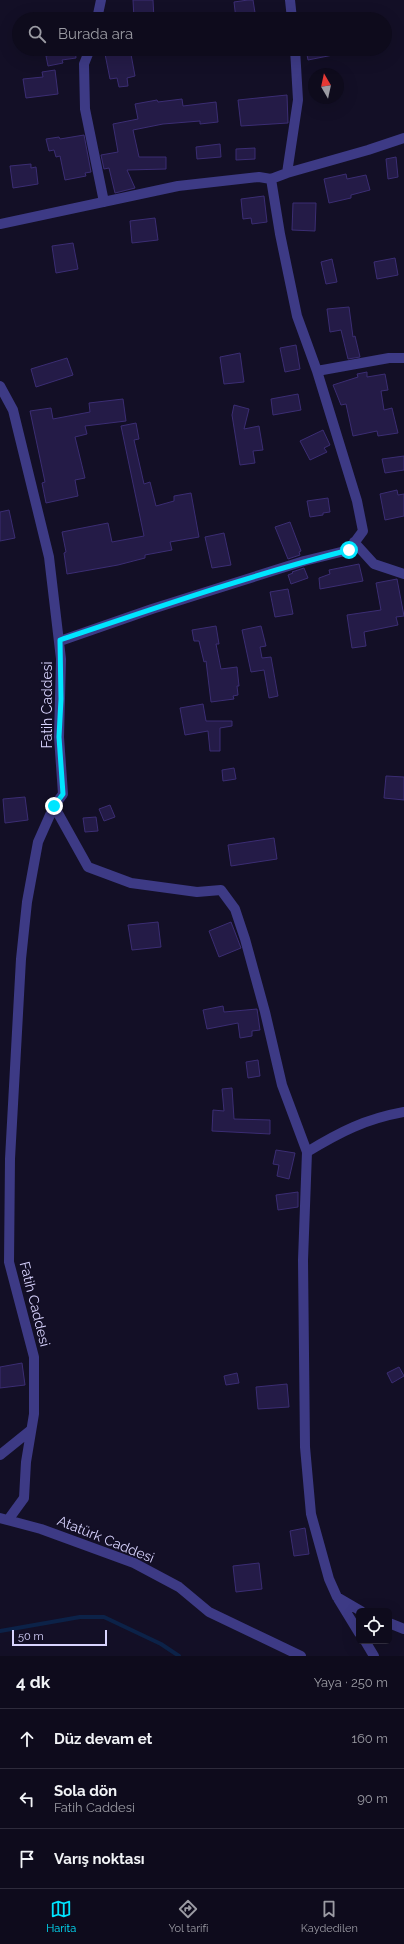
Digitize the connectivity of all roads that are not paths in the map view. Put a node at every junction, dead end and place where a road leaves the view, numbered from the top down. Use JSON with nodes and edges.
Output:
{"nodes":[{"id":1,"x":101,"y":0,"type":"edge"},
{"id":2,"x":290,"y":0,"type":"edge"},
{"id":3,"x":98,"y":12,"type":"edge"},
{"id":4,"x":291,"y":12,"type":"edge"},
{"id":5,"x":87,"y":56,"type":"edge"},
{"id":6,"x":295,"y":56,"type":"edge"},
{"id":7,"x":404,"y":138,"type":"edge"},
{"id":8,"x":287,"y":173,"type":"junction"},
{"id":9,"x":271,"y":180,"type":"junction"},
{"id":10,"x":104,"y":202,"type":"junction"},
{"id":11,"x":0,"y":224,"type":"edge"},
{"id":12,"x":404,"y":358,"type":"edge"},
{"id":13,"x":317,"y":371,"type":"junction"},
{"id":14,"x":0,"y":386,"type":"edge"},
{"id":15,"x":354,"y":542,"type":"junction"},
{"id":16,"x":404,"y":574,"type":"edge"},
{"id":17,"x":60,"y":640,"type":"junction"},
{"id":18,"x":54,"y":806,"type":"junction"},
{"id":19,"x":404,"y":1112,"type":"edge"},
{"id":20,"x":307,"y":1152,"type":"junction"},
{"id":21,"x":31,"y":1430,"type":"junction"},
{"id":22,"x":0,"y":1455,"type":"edge"},
{"id":23,"x":4,"y":1519,"type":"edge"},
{"id":24,"x":337,"y":1597,"type":"junction"},
{"id":25,"x":356,"y":1608,"type":"edge"},
{"id":26,"x":392,"y":1623,"type":"edge"},
{"id":27,"x":356,"y":1628,"type":"edge"},
{"id":28,"x":404,"y":1629,"type":"edge"},
{"id":29,"x":367,"y":1644,"type":"edge"},
{"id":30,"x":301,"y":1656,"type":"edge"},
{"id":31,"x":374,"y":1656,"type":"edge"}],
"edges":[{"from":1,"to":3,"type":"street"},
{"from":2,"to":4,"type":"street"},
{"from":5,"to":10,"type":"street"},
{"from":6,"to":8,"type":"street"},
{"from":7,"to":8,"type":"street"},
{"from":8,"to":9,"type":"street"},
{"from":9,"to":10,"type":"street"},
{"from":9,"to":13,"type":"street"},
{"from":10,"to":11,"type":"street"},
{"from":12,"to":13,"type":"street"},
{"from":13,"to":15,"type":"street"},
{"from":14,"to":17,"type":"street","name":"Fatih Caddesi"},
{"from":15,"to":16,"type":"street"},
{"from":15,"to":17,"type":"street"},
{"from":17,"to":18,"type":"street","name":"Fatih Caddesi"},
{"from":18,"to":20,"type":"street"},
{"from":18,"to":21,"type":"street","name":"Fatih Caddesi"},
{"from":19,"to":20,"type":"street"},
{"from":20,"to":24,"type":"street"},
{"from":21,"to":22,"type":"street"},
{"from":21,"to":23,"type":"street","name":"Fatih Caddesi"},
{"from":23,"to":30,"type":"street","name":"Atatürk Caddesi"},
{"from":24,"to":25,"type":"street"},
{"from":24,"to":27,"type":"street"},
{"from":26,"to":28,"type":"street"},
{"from":29,"to":31,"type":"street"}]}
